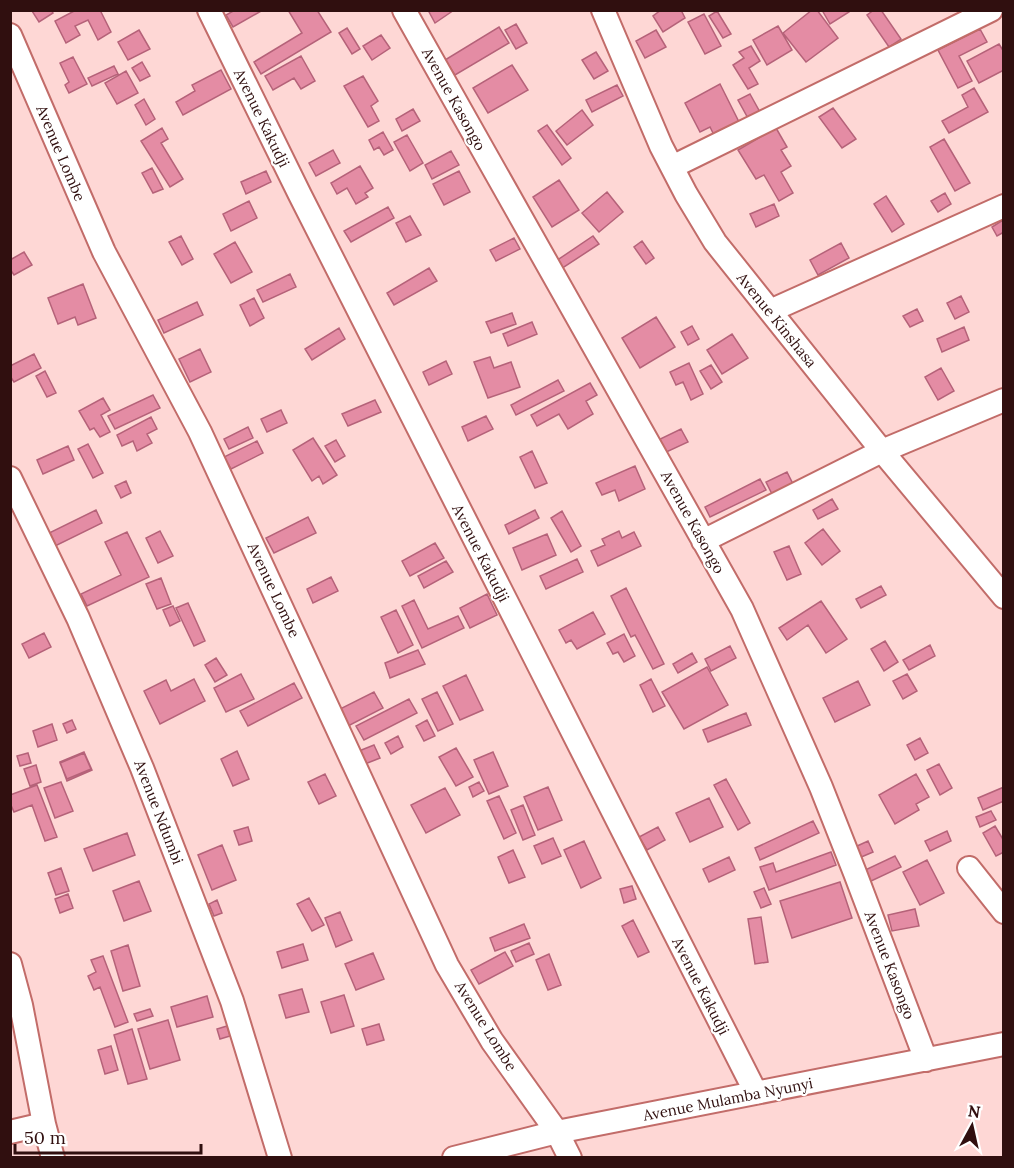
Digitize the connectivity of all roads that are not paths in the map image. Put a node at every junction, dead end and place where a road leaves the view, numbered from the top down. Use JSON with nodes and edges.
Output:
{"nodes":[{"id":1,"x":209,"y":10,"type":"edge"},
{"id":2,"x":404,"y":10,"type":"edge"},
{"id":3,"x":603,"y":10,"type":"edge"},
{"id":4,"x":991,"y":10,"type":"edge"},
{"id":5,"x":10,"y":35,"type":"edge"},
{"id":6,"x":672,"y":167,"type":"junction"},
{"id":7,"x":1004,"y":206,"type":"edge"},
{"id":8,"x":770,"y":311,"type":"junction"},
{"id":9,"x":1004,"y":400,"type":"edge"},
{"id":10,"x":882,"y":450,"type":"junction"},
{"id":11,"x":10,"y":478,"type":"edge"},
{"id":12,"x":703,"y":541,"type":"junction"},
{"id":13,"x":1004,"y":597,"type":"edge"},
{"id":14,"x":969,"y":868,"type":"dead end"},
{"id":15,"x":1004,"y":912,"type":"edge"},
{"id":16,"x":10,"y":964,"type":"edge"},
{"id":17,"x":1004,"y":1044,"type":"edge"},
{"id":18,"x":926,"y":1060,"type":"junction"},
{"id":19,"x":756,"y":1093,"type":"junction"},
{"id":20,"x":44,"y":1124,"type":"junction"},
{"id":21,"x":10,"y":1132,"type":"edge"},
{"id":22,"x":557,"y":1132,"type":"junction"},
{"id":23,"x":53,"y":1158,"type":"edge"},
{"id":24,"x":280,"y":1158,"type":"edge"},
{"id":25,"x":454,"y":1158,"type":"edge"},
{"id":26,"x":570,"y":1158,"type":"edge"}],
"edges":[{"from":1,"to":19,"type":"street","name":"Avenue Kakudji"},
{"from":2,"to":12,"type":"street","name":"Avenue Kasongo"},
{"from":3,"to":6,"type":"street","name":"Avenue Kinshasa"},
{"from":4,"to":6,"type":"street"},
{"from":5,"to":22,"type":"street","name":"Avenue Lombe"},
{"from":6,"to":8,"type":"street","name":"Avenue Kinshasa"},
{"from":7,"to":8,"type":"street"},
{"from":8,"to":10,"type":"street","name":"Avenue Kinshasa"},
{"from":9,"to":10,"type":"street"},
{"from":10,"to":12,"type":"street"},
{"from":10,"to":13,"type":"street","name":"Avenue Kinshasa"},
{"from":11,"to":24,"type":"street","name":"Avenue Ndumbi"},
{"from":12,"to":18,"type":"street","name":"Avenue Kasongo"},
{"from":14,"to":15,"type":"street"},
{"from":16,"to":20,"type":"street"},
{"from":17,"to":18,"type":"street","name":"Avenue Mulamba Nyunyi"},
{"from":18,"to":19,"type":"street","name":"Avenue Mulamba Nyunyi"},
{"from":19,"to":22,"type":"street","name":"Avenue Mulamba Nyunyi"},
{"from":20,"to":21,"type":"street"},
{"from":20,"to":23,"type":"street"},
{"from":22,"to":25,"type":"street","name":"Avenue Mulamba Nyunyi"},
{"from":22,"to":26,"type":"street","name":"Avenue Lombe"}]}
